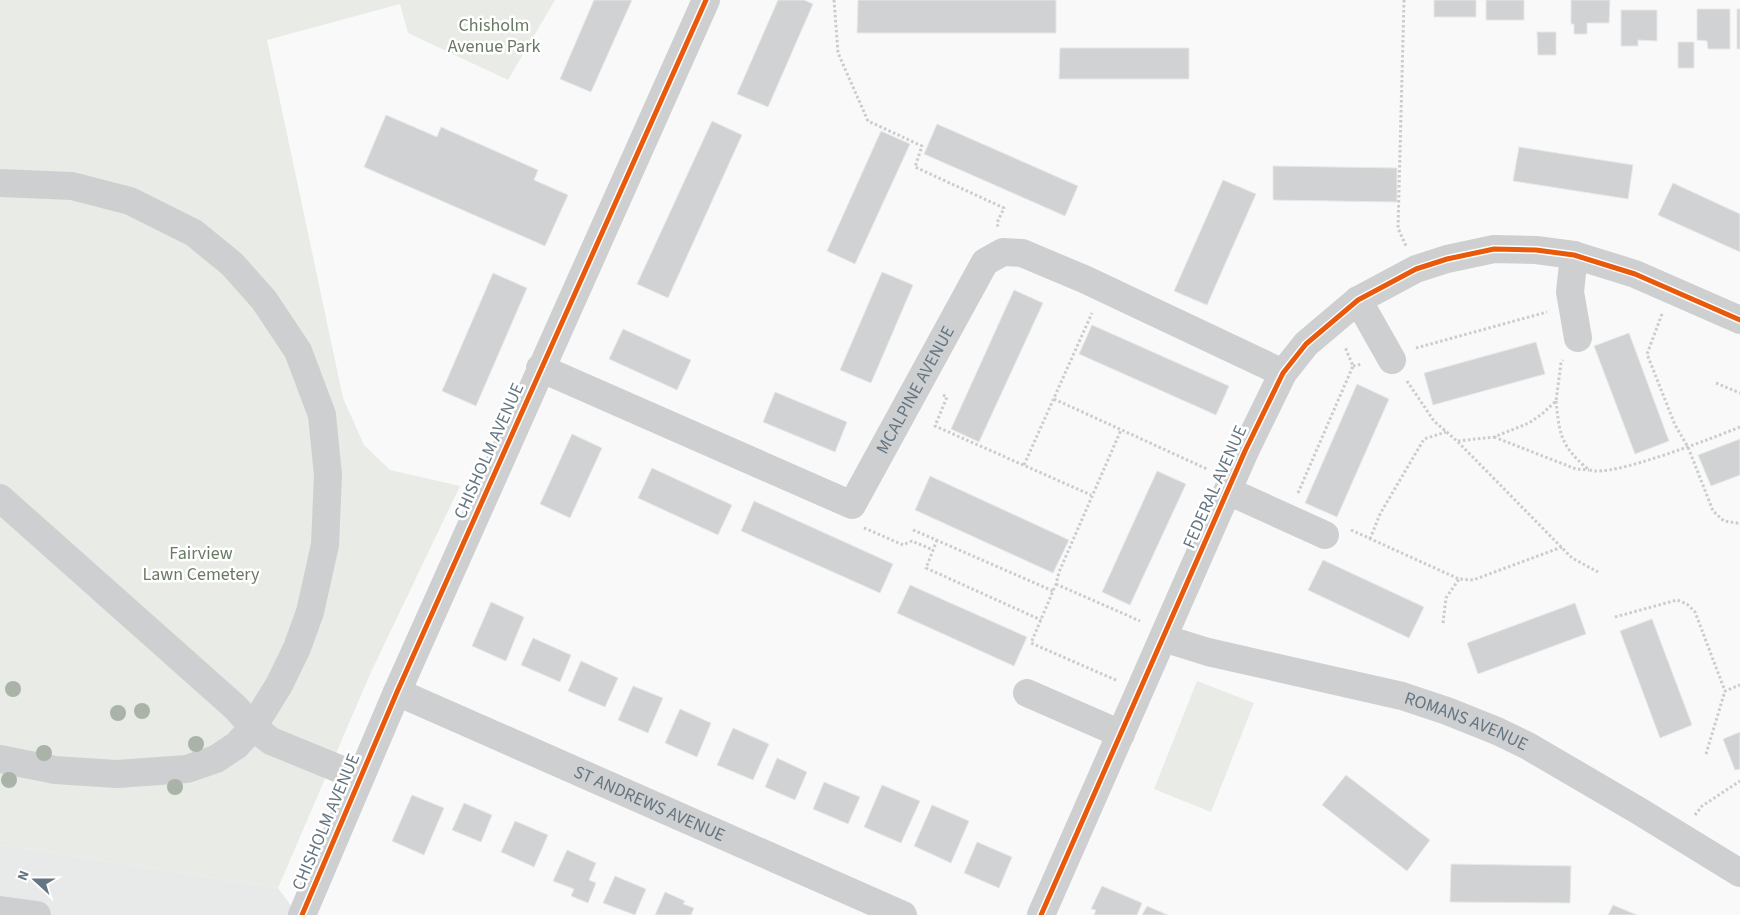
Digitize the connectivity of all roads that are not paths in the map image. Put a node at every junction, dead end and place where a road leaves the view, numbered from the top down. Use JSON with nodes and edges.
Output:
{"nodes":[{"id":1,"x":706,"y":0,"type":"edge"},
{"id":2,"x":0,"y":183,"type":"edge"},
{"id":3,"x":1574,"y":255,"type":"junction"},
{"id":4,"x":1358,"y":300,"type":"junction"},
{"id":5,"x":1740,"y":320,"type":"edge"},
{"id":6,"x":1578,"y":338,"type":"road end"},
{"id":7,"x":1392,"y":360,"type":"road end"},
{"id":8,"x":540,"y":368,"type":"junction"},
{"id":9,"x":1284,"y":374,"type":"junction"},
{"id":10,"x":1230,"y":486,"type":"junction"},
{"id":11,"x":0,"y":498,"type":"edge"},
{"id":12,"x":1325,"y":535,"type":"road end"},
{"id":13,"x":1163,"y":638,"type":"junction"},
{"id":14,"x":397,"y":692,"type":"junction"},
{"id":15,"x":1027,"y":693,"type":"dead end"},
{"id":16,"x":253,"y":727,"type":"junction"},
{"id":17,"x":1121,"y":734,"type":"junction"},
{"id":18,"x":0,"y":759,"type":"edge"},
{"id":19,"x":361,"y":776,"type":"junction"},
{"id":20,"x":1740,"y":873,"type":"edge"},
{"id":21,"x":0,"y":910,"type":"edge"},
{"id":22,"x":304,"y":914,"type":"edge"},
{"id":23,"x":37,"y":915,"type":"edge"},
{"id":24,"x":902,"y":915,"type":"edge"},
{"id":25,"x":1041,"y":915,"type":"edge"}],
"edges":[{"from":1,"to":8,"type":"street","name":"CHISHOLM AVENUE"},
{"from":2,"to":16,"type":"street"},
{"from":3,"to":4,"type":"street","name":"FEDERAL AVENUE"},
{"from":3,"to":5,"type":"street","name":"FEDERAL AVENUE"},
{"from":3,"to":6,"type":"street"},
{"from":4,"to":7,"type":"street"},
{"from":4,"to":9,"type":"street","name":"FEDERAL AVENUE"},
{"from":8,"to":9,"type":"street","name":"MCALPINE AVENUE"},
{"from":8,"to":14,"type":"street","name":"CHISHOLM AVENUE"},
{"from":9,"to":10,"type":"street","name":"FEDERAL AVENUE"},
{"from":10,"to":12,"type":"street"},
{"from":10,"to":13,"type":"street","name":"FEDERAL AVENUE"},
{"from":11,"to":16,"type":"street"},
{"from":13,"to":17,"type":"street","name":"FEDERAL AVENUE"},
{"from":13,"to":20,"type":"street","name":"ROMANS AVENUE"},
{"from":14,"to":19,"type":"street","name":"CHISHOLM AVENUE"},
{"from":14,"to":24,"type":"street","name":"ST ANDREWS AVENUE"},
{"from":15,"to":17,"type":"street"},
{"from":16,"to":18,"type":"street"},
{"from":16,"to":19,"type":"street"},
{"from":17,"to":25,"type":"street","name":"FEDERAL AVENUE"},
{"from":19,"to":22,"type":"street","name":"CHISHOLM AVENUE"},
{"from":21,"to":23,"type":"street"}]}
